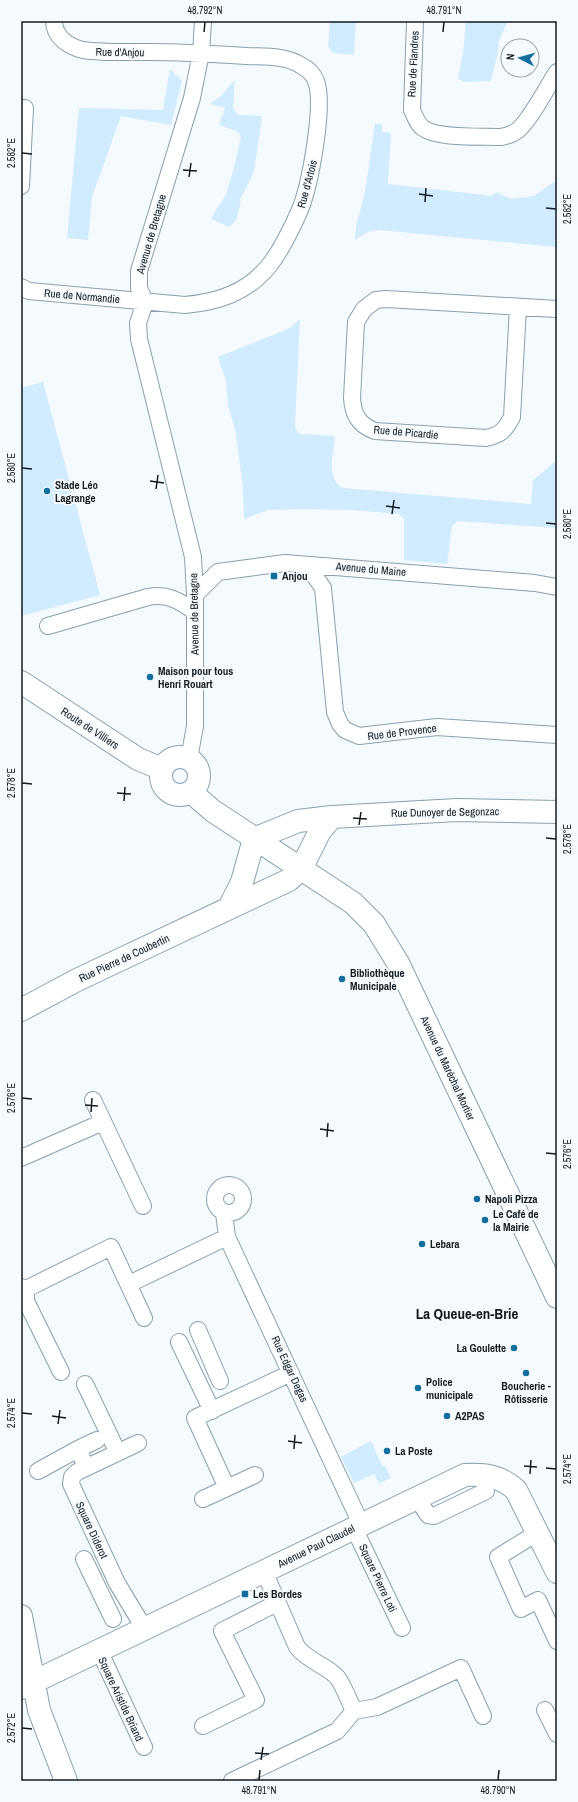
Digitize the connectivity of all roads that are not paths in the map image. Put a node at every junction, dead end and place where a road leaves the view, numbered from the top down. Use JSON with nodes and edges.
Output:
{"nodes":[{"id":1,"x":54,"y":21,"type":"edge"},
{"id":2,"x":203,"y":21,"type":"edge"},
{"id":3,"x":415,"y":21,"type":"edge"},
{"id":4,"x":202,"y":53,"type":"junction"},
{"id":5,"x":557,"y":72,"type":"edge"},
{"id":6,"x":21,"y":108,"type":"edge"},
{"id":7,"x":22,"y":157,"type":"edge"},
{"id":8,"x":21,"y":186,"type":"edge"},
{"id":9,"x":21,"y":287,"type":"edge"},
{"id":10,"x":145,"y":302,"type":"junction"},
{"id":11,"x":518,"y":307,"type":"junction"},
{"id":12,"x":557,"y":309,"type":"edge"},
{"id":13,"x":194,"y":564,"type":"junction"},
{"id":14,"x":307,"y":564,"type":"junction"},
{"id":15,"x":340,"y":567,"type":"junction"},
{"id":16,"x":218,"y":572,"type":"junction"},
{"id":17,"x":557,"y":587,"type":"edge"},
{"id":18,"x":323,"y":588,"type":"junction"},
{"id":19,"x":195,"y":595,"type":"junction"},
{"id":20,"x":195,"y":612,"type":"junction"},
{"id":21,"x":48,"y":626,"type":"dead end"},
{"id":22,"x":21,"y":682,"type":"edge"},
{"id":23,"x":557,"y":735,"type":"edge"},
{"id":24,"x":188,"y":759,"type":"junction"},
{"id":25,"x":162,"y":769,"type":"junction"},
{"id":26,"x":191,"y":792,"type":"junction"},
{"id":27,"x":557,"y":812,"type":"edge"},
{"id":28,"x":332,"y":817,"type":"junction"},
{"id":29,"x":254,"y":839,"type":"junction"},
{"id":30,"x":301,"y":870,"type":"junction"},
{"id":31,"x":229,"y":908,"type":"junction"},
{"id":32,"x":21,"y":1010,"type":"edge"},
{"id":33,"x":93,"y":1100,"type":"dead end"},
{"id":34,"x":103,"y":1122,"type":"junction"},
{"id":35,"x":21,"y":1158,"type":"edge"},
{"id":36,"x":143,"y":1206,"type":"dead end"},
{"id":37,"x":224,"y":1213,"type":"dead end"},
{"id":38,"x":227,"y":1237,"type":"junction"},
{"id":39,"x":129,"y":1284,"type":"junction"},
{"id":40,"x":24,"y":1288,"type":"edge"},
{"id":41,"x":557,"y":1297,"type":"edge"},
{"id":42,"x":144,"y":1318,"type":"dead end"},
{"id":43,"x":198,"y":1330,"type":"dead end"},
{"id":44,"x":180,"y":1342,"type":"dead end"},
{"id":45,"x":211,"y":1362,"type":"junction"},
{"id":46,"x":61,"y":1372,"type":"dead end"},
{"id":47,"x":194,"y":1372,"type":"junction"},
{"id":48,"x":291,"y":1373,"type":"junction"},
{"id":49,"x":220,"y":1381,"type":"dead end"},
{"id":50,"x":85,"y":1384,"type":"dead end"},
{"id":51,"x":212,"y":1411,"type":"junction"},
{"id":52,"x":97,"y":1440,"type":"dead end"},
{"id":53,"x":138,"y":1443,"type":"dead end"},
{"id":54,"x":78,"y":1449,"type":"junction"},
{"id":55,"x":118,"y":1452,"type":"junction"},
{"id":56,"x":86,"y":1467,"type":"junction"},
{"id":57,"x":38,"y":1472,"type":"dead end"},
{"id":58,"x":255,"y":1475,"type":"dead end"},
{"id":59,"x":227,"y":1488,"type":"junction"},
{"id":60,"x":486,"y":1491,"type":"dead end"},
{"id":61,"x":417,"y":1498,"type":"junction"},
{"id":62,"x":202,"y":1499,"type":"dead end"},
{"id":63,"x":358,"y":1526,"type":"junction"},
{"id":64,"x":537,"y":1533,"type":"junction"},
{"id":65,"x":84,"y":1559,"type":"dead end"},
{"id":66,"x":264,"y":1571,"type":"junction"},
{"id":67,"x":557,"y":1572,"type":"edge"},
{"id":68,"x":117,"y":1583,"type":"junction"},
{"id":69,"x":100,"y":1591,"type":"junction"},
{"id":70,"x":277,"y":1603,"type":"junction"},
{"id":71,"x":21,"y":1616,"type":"edge"},
{"id":72,"x":113,"y":1619,"type":"dead end"},
{"id":73,"x":144,"y":1628,"type":"junction"},
{"id":74,"x":402,"y":1628,"type":"dead end"},
{"id":75,"x":557,"y":1641,"type":"edge"},
{"id":76,"x":99,"y":1650,"type":"junction"},
{"id":77,"x":28,"y":1684,"type":"edge"},
{"id":78,"x":545,"y":1710,"type":"dead end"},
{"id":79,"x":354,"y":1711,"type":"junction"},
{"id":80,"x":483,"y":1716,"type":"dead end"},
{"id":81,"x":204,"y":1726,"type":"dead end"},
{"id":82,"x":557,"y":1734,"type":"edge"},
{"id":83,"x":144,"y":1747,"type":"dead end"},
{"id":84,"x":66,"y":1781,"type":"edge"},
{"id":85,"x":232,"y":1781,"type":"edge"}],
"edges":[{"from":1,"to":4,"type":"street","name":"Rue d'Anjou"},
{"from":2,"to":4,"type":"street","name":"Avenue de Bretagne"},
{"from":3,"to":5,"type":"street","name":"Rue de Flandres"},
{"from":4,"to":10,"type":"street","name":"Avenue de Bretagne"},
{"from":4,"to":10,"type":"street","name":"Rue d'Artois"},
{"from":6,"to":7,"type":"street"},
{"from":7,"to":8,"type":"street"},
{"from":9,"to":10,"type":"street","name":"Rue de Normandie"},
{"from":10,"to":13,"type":"street","name":"Avenue de Bretagne"},
{"from":11,"to":11,"type":"street","name":"Rue de Picardie"},
{"from":11,"to":12,"type":"street","name":"Rue de Picardie"},
{"from":13,"to":16,"type":"street","name":"Avenue de Bretagne"},
{"from":13,"to":19,"type":"street","name":"Avenue de Bretagne"},
{"from":14,"to":15,"type":"street","name":"Avenue du Maine"},
{"from":14,"to":16,"type":"street","name":"Avenue du Maine"},
{"from":14,"to":18,"type":"street","name":"Rue de Provence"},
{"from":15,"to":17,"type":"street","name":"Avenue du Maine"},
{"from":15,"to":18,"type":"street"},
{"from":16,"to":19,"type":"street"},
{"from":18,"to":23,"type":"street","name":"Rue de Provence"},
{"from":19,"to":20,"type":"street","name":"Avenue de Bretagne"},
{"from":20,"to":21,"type":"street"},
{"from":20,"to":24,"type":"street","name":"Avenue de Bretagne"},
{"from":22,"to":25,"type":"street","name":"Route de Villiers"},
{"from":24,"to":25,"type":"street"},
{"from":24,"to":26,"type":"street"},
{"from":25,"to":26,"type":"street"},
{"from":26,"to":29,"type":"street"},
{"from":27,"to":28,"type":"street","name":"Rue Dunoyer de Segonzac"},
{"from":28,"to":29,"type":"street","name":"Rue Dunoyer de Segonzac"},
{"from":28,"to":30,"type":"street"},
{"from":29,"to":30,"type":"street","name":"Avenue du Maréchal Mortier"},
{"from":29,"to":31,"type":"street"},
{"from":30,"to":31,"type":"street","name":"Rue Pierre de Coubertin"},
{"from":30,"to":41,"type":"street","name":"Avenue du Maréchal Mortier"},
{"from":31,"to":32,"type":"street","name":"Rue Pierre de Coubertin"},
{"from":33,"to":34,"type":"street"},
{"from":34,"to":35,"type":"street"},
{"from":34,"to":36,"type":"street"},
{"from":37,"to":38,"type":"street","name":"Rue Edgar Degas"},
{"from":38,"to":39,"type":"street"},
{"from":38,"to":48,"type":"street","name":"Rue Edgar Degas"},
{"from":39,"to":40,"type":"street"},
{"from":39,"to":42,"type":"street"},
{"from":40,"to":46,"type":"street"},
{"from":43,"to":45,"type":"street"},
{"from":44,"to":47,"type":"street"},
{"from":45,"to":47,"type":"street"},
{"from":45,"to":49,"type":"street"},
{"from":47,"to":51,"type":"street"},
{"from":48,"to":51,"type":"street"},
{"from":48,"to":63,"type":"street","name":"Rue Edgar Degas"},
{"from":50,"to":55,"type":"street"},
{"from":51,"to":59,"type":"street"},
{"from":52,"to":54,"type":"street"},
{"from":53,"to":55,"type":"street","name":"Square Diderot"},
{"from":54,"to":56,"type":"street"},
{"from":54,"to":57,"type":"street"},
{"from":55,"to":56,"type":"street","name":"Square Diderot"},
{"from":56,"to":68,"type":"street","name":"Square Diderot"},
{"from":58,"to":59,"type":"street"},
{"from":59,"to":62,"type":"street"},
{"from":60,"to":61,"type":"street"},
{"from":61,"to":63,"type":"street","name":"Avenue Paul Claudel"},
{"from":61,"to":64,"type":"street","name":"Avenue Paul Claudel"},
{"from":63,"to":66,"type":"street","name":"Avenue Paul Claudel"},
{"from":63,"to":74,"type":"street","name":"Square Pierre Loti"},
{"from":64,"to":67,"type":"street","name":"Avenue Paul Claudel"},
{"from":64,"to":75,"type":"street"},
{"from":65,"to":69,"type":"street"},
{"from":66,"to":70,"type":"street"},
{"from":66,"to":73,"type":"street","name":"Avenue Paul Claudel"},
{"from":68,"to":69,"type":"street"},
{"from":68,"to":73,"type":"street","name":"Square Diderot"},
{"from":69,"to":72,"type":"street"},
{"from":70,"to":79,"type":"street"},
{"from":70,"to":81,"type":"street"},
{"from":71,"to":77,"type":"street"},
{"from":73,"to":76,"type":"street","name":"Avenue Paul Claudel"},
{"from":76,"to":77,"type":"street","name":"Avenue Paul Claudel"},
{"from":76,"to":83,"type":"street","name":"Square Aristide Briand"},
{"from":77,"to":84,"type":"street"},
{"from":78,"to":82,"type":"street"},
{"from":79,"to":80,"type":"street"},
{"from":79,"to":85,"type":"street"}]}
